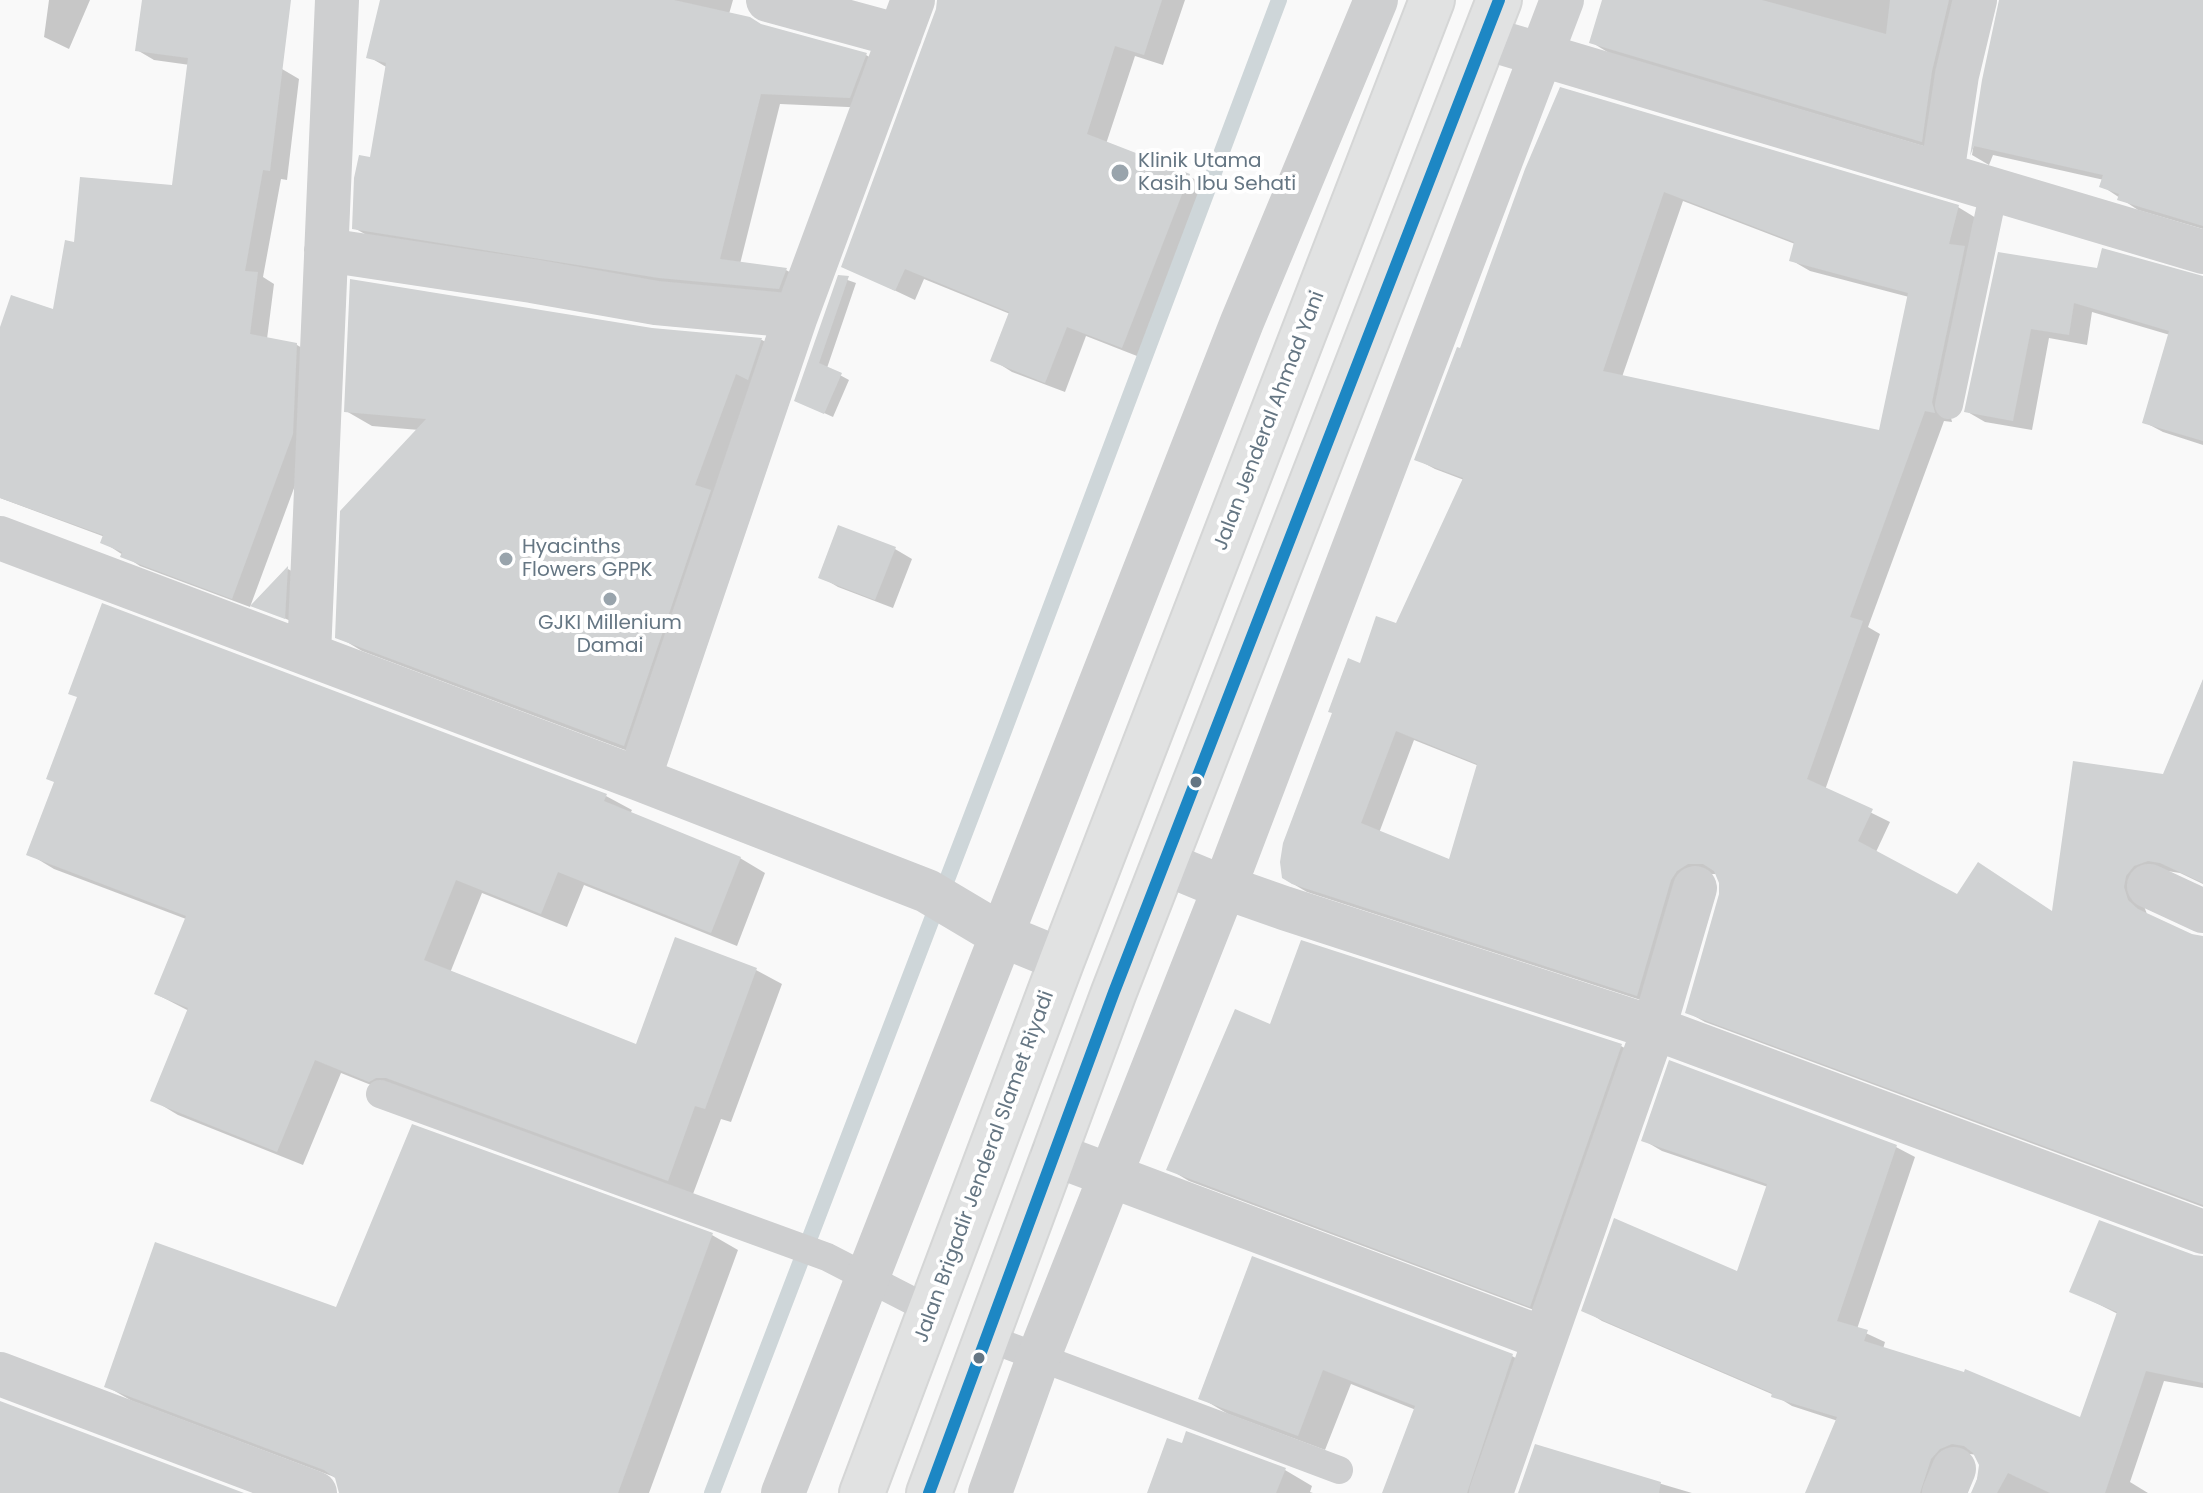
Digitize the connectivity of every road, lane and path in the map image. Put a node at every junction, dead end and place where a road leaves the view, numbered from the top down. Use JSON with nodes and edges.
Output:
{"nodes":[{"id":1,"x":337,"y":0,"type":"edge"},
{"id":2,"x":768,"y":0,"type":"edge"},
{"id":3,"x":1376,"y":0,"type":"edge"},
{"id":4,"x":1432,"y":0,"type":"edge"},
{"id":5,"x":1562,"y":0,"type":"edge"},
{"id":6,"x":1975,"y":0,"type":"edge"},
{"id":7,"x":906,"y":18,"type":"edge"},
{"id":8,"x":1492,"y":19,"type":"edge"},
{"id":9,"x":1542,"y":55,"type":"junction"},
{"id":10,"x":1942,"y":174,"type":"junction"},
{"id":11,"x":1994,"y":190,"type":"junction"},
{"id":12,"x":1286,"y":214,"type":"junction"},
{"id":13,"x":1342,"y":234,"type":"junction"},
{"id":14,"x":326,"y":250,"type":"junction"},
{"id":15,"x":2203,"y":252,"type":"edge"},
{"id":16,"x":796,"y":316,"type":"junction"},
{"id":17,"x":1364,"y":349,"type":"junction"},
{"id":18,"x":1420,"y":376,"type":"junction"},
{"id":19,"x":1949,"y":405,"type":"dead end"},
{"id":20,"x":1198,"y":436,"type":"junction"},
{"id":21,"x":1257,"y":456,"type":"junction"},
{"id":22,"x":0,"y":538,"type":"edge"},
{"id":23,"x":309,"y":654,"type":"junction"},
{"id":24,"x":639,"y":779,"type":"junction"},
{"id":25,"x":1108,"y":841,"type":"joint"},
{"id":26,"x":1164,"y":863,"type":"junction"},
{"id":27,"x":1225,"y":886,"type":"junction"},
{"id":28,"x":2149,"y":886,"type":"dead end"},
{"id":29,"x":1695,"y":888,"type":"dead end"},
{"id":30,"x":2203,"y":911,"type":"edge"},
{"id":31,"x":993,"y":930,"type":"junction"},
{"id":32,"x":1062,"y":960,"type":"junction"},
{"id":33,"x":1654,"y":1028,"type":"junction"},
{"id":34,"x":380,"y":1094,"type":"dead end"},
{"id":35,"x":1053,"y":1154,"type":"junction"},
{"id":36,"x":1110,"y":1175,"type":"junction"},
{"id":37,"x":2203,"y":1232,"type":"edge"},
{"id":38,"x":869,"y":1278,"type":"junction"},
{"id":39,"x":932,"y":1311,"type":"junction"},
{"id":40,"x":985,"y":1337,"type":"junction"},
{"id":41,"x":1545,"y":1339,"type":"junction"},
{"id":42,"x":1039,"y":1356,"type":"junction"},
{"id":43,"x":0,"y":1374,"type":"edge"},
{"id":44,"x":1339,"y":1470,"type":"dead end"},
{"id":45,"x":302,"y":1491,"type":"edge"},
{"id":46,"x":783,"y":1493,"type":"edge"},
{"id":47,"x":862,"y":1493,"type":"edge"},
{"id":48,"x":929,"y":1493,"type":"edge"},
{"id":49,"x":990,"y":1493,"type":"edge"},
{"id":50,"x":1491,"y":1493,"type":"edge"}],
"edges":[{"from":1,"to":14,"type":"street"},
{"from":2,"to":7,"type":"street"},
{"from":3,"to":12,"type":"street"},
{"from":4,"to":13,"type":"highway","name":"Jalan Jenderal Ahmad Yani"},
{"from":5,"to":9,"type":"street"},
{"from":6,"to":10,"type":"street"},
{"from":7,"to":16,"type":"street"},
{"from":8,"to":9,"type":"street"},
{"from":8,"to":17,"type":"highway"},
{"from":9,"to":10,"type":"street"},
{"from":9,"to":18,"type":"street"},
{"from":10,"to":11,"type":"street"},
{"from":11,"to":15,"type":"street"},
{"from":11,"to":19,"type":"lane"},
{"from":12,"to":13,"type":"street"},
{"from":12,"to":20,"type":"street"},
{"from":13,"to":21,"type":"highway","name":"Jalan Jenderal Ahmad Yani"},
{"from":14,"to":16,"type":"street"},
{"from":14,"to":23,"type":"street"},
{"from":16,"to":24,"type":"street"},
{"from":17,"to":18,"type":"street"},
{"from":17,"to":26,"type":"highway"},
{"from":18,"to":27,"type":"street"},
{"from":20,"to":21,"type":"street"},
{"from":20,"to":31,"type":"street"},
{"from":21,"to":25,"type":"highway","name":"Jalan Jenderal Ahmad Yani"},
{"from":22,"to":23,"type":"street"},
{"from":23,"to":24,"type":"street"},
{"from":24,"to":31,"type":"street"},
{"from":25,"to":32,"type":"highway","name":"Jalan Brigadir Jenderal Slamet Riyadi"},
{"from":26,"to":27,"type":"street"},
{"from":26,"to":35,"type":"highway"},
{"from":27,"to":33,"type":"street"},
{"from":27,"to":36,"type":"street"},
{"from":28,"to":30,"type":"street"},
{"from":29,"to":33,"type":"street"},
{"from":31,"to":32,"type":"street"},
{"from":31,"to":38,"type":"street"},
{"from":32,"to":39,"type":"highway","name":"Jalan Brigadir Jenderal Slamet Riyadi"},
{"from":33,"to":37,"type":"street"},
{"from":33,"to":41,"type":"street"},
{"from":34,"to":38,"type":"lane"},
{"from":35,"to":36,"type":"street"},
{"from":35,"to":40,"type":"highway"},
{"from":36,"to":41,"type":"street"},
{"from":36,"to":42,"type":"street"},
{"from":38,"to":39,"type":"lane"},
{"from":38,"to":46,"type":"street"},
{"from":39,"to":47,"type":"highway","name":"Jalan Brigadir Jenderal Slamet Riyadi"},
{"from":40,"to":42,"type":"lane"},
{"from":40,"to":48,"type":"highway"},
{"from":41,"to":50,"type":"street"},
{"from":42,"to":44,"type":"lane"},
{"from":42,"to":49,"type":"street"},
{"from":43,"to":45,"type":"street"}]}
